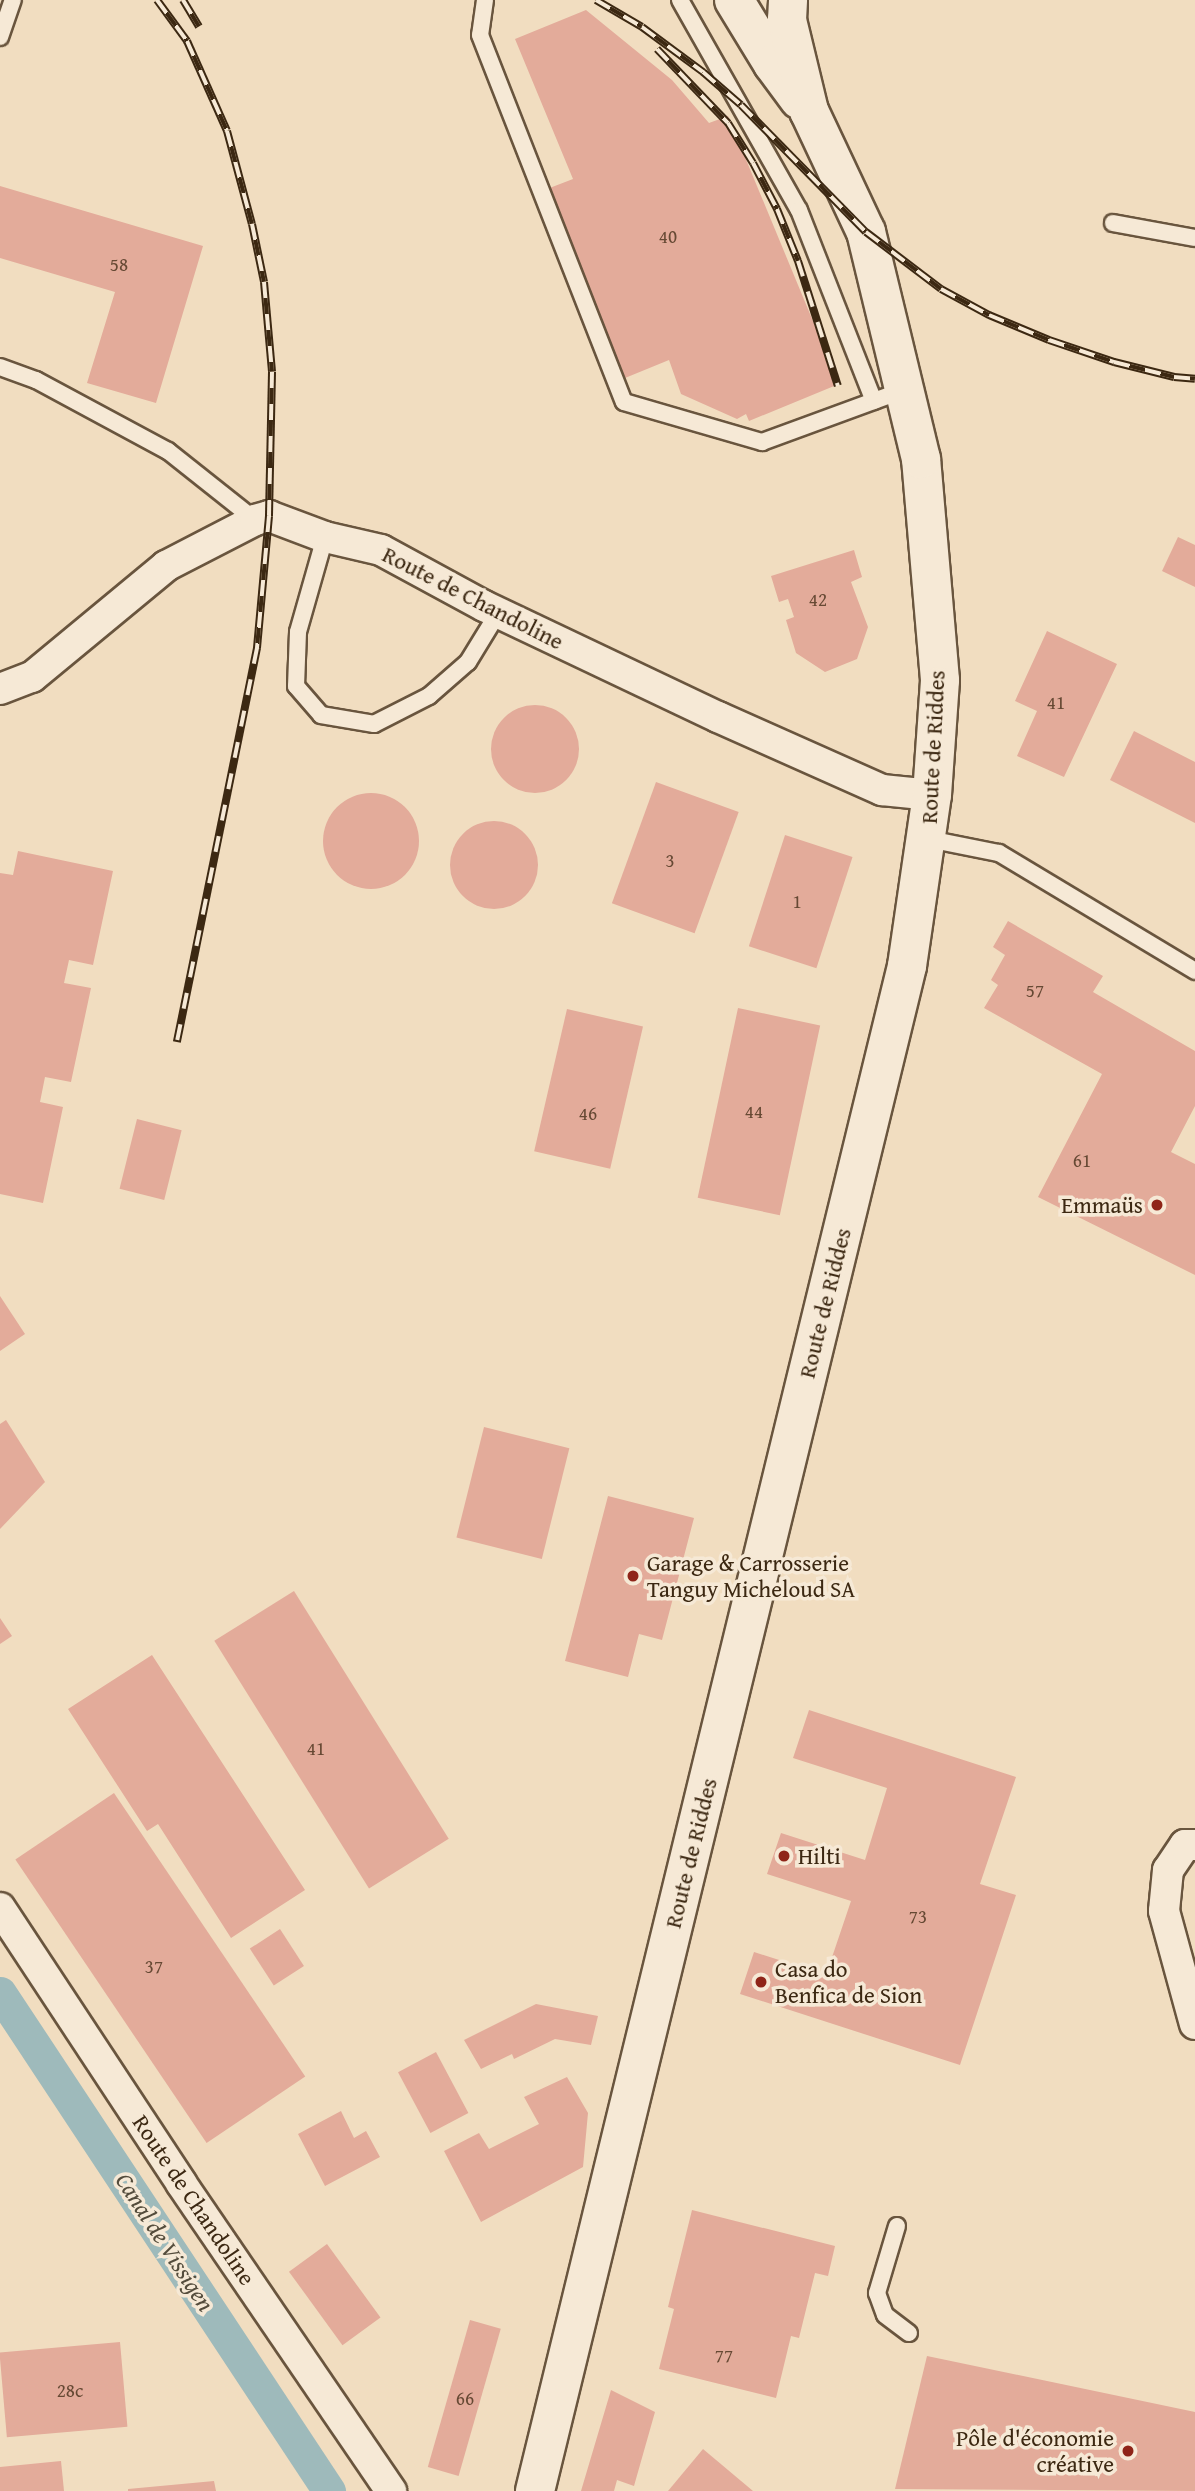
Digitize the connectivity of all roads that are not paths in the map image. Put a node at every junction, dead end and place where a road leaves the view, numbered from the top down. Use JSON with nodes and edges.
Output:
{"nodes":[{"id":1,"x":13,"y":0,"type":"edge"},
{"id":2,"x":485,"y":0,"type":"edge"},
{"id":3,"x":680,"y":0,"type":"edge"},
{"id":4,"x":734,"y":0,"type":"edge"},
{"id":5,"x":788,"y":0,"type":"edge"},
{"id":6,"x":0,"y":37,"type":"edge"},
{"id":7,"x":809,"y":111,"type":"junction"},
{"id":8,"x":1113,"y":223,"type":"dead end"},
{"id":9,"x":1195,"y":238,"type":"edge"},
{"id":10,"x":0,"y":367,"type":"edge"},
{"id":11,"x":889,"y":395,"type":"junction"},
{"id":12,"x":255,"y":520,"type":"junction"},
{"id":13,"x":325,"y":537,"type":"junction"},
{"id":14,"x":498,"y":613,"type":"junction"},
{"id":15,"x":0,"y":689,"type":"edge"},
{"id":16,"x":932,"y":795,"type":"junction"},
{"id":17,"x":928,"y":839,"type":"junction"},
{"id":18,"x":1195,"y":971,"type":"edge"},
{"id":19,"x":1195,"y":1845,"type":"edge"},
{"id":20,"x":0,"y":1908,"type":"edge"},
{"id":21,"x":1195,"y":2024,"type":"edge"},
{"id":22,"x":897,"y":2226,"type":"dead end"},
{"id":23,"x":909,"y":2333,"type":"dead end"},
{"id":24,"x":390,"y":2491,"type":"edge"},
{"id":25,"x":535,"y":2491,"type":"edge"}],
"edges":[{"from":1,"to":6,"type":"lane"},
{"from":2,"to":11,"type":"lane"},
{"from":3,"to":11,"type":"lane"},
{"from":4,"to":7,"type":"street","name":"Route de Riddes"},
{"from":5,"to":7,"type":"street","name":"Route de Riddes"},
{"from":7,"to":11,"type":"street","name":"Route de Riddes"},
{"from":8,"to":9,"type":"lane"},
{"from":10,"to":12,"type":"lane"},
{"from":11,"to":16,"type":"street","name":"Route de Riddes"},
{"from":12,"to":13,"type":"street","name":"Route de Chandoline"},
{"from":12,"to":15,"type":"street"},
{"from":13,"to":14,"type":"street","name":"Route de Chandoline"},
{"from":13,"to":14,"type":"lane"},
{"from":14,"to":16,"type":"street","name":"Route de Chandoline"},
{"from":16,"to":17,"type":"street","name":"Route de Riddes"},
{"from":17,"to":18,"type":"lane"},
{"from":17,"to":25,"type":"street","name":"Route de Riddes"},
{"from":19,"to":21,"type":"street"},
{"from":20,"to":24,"type":"street","name":"Route de Chandoline"},
{"from":22,"to":23,"type":"lane"}]}
